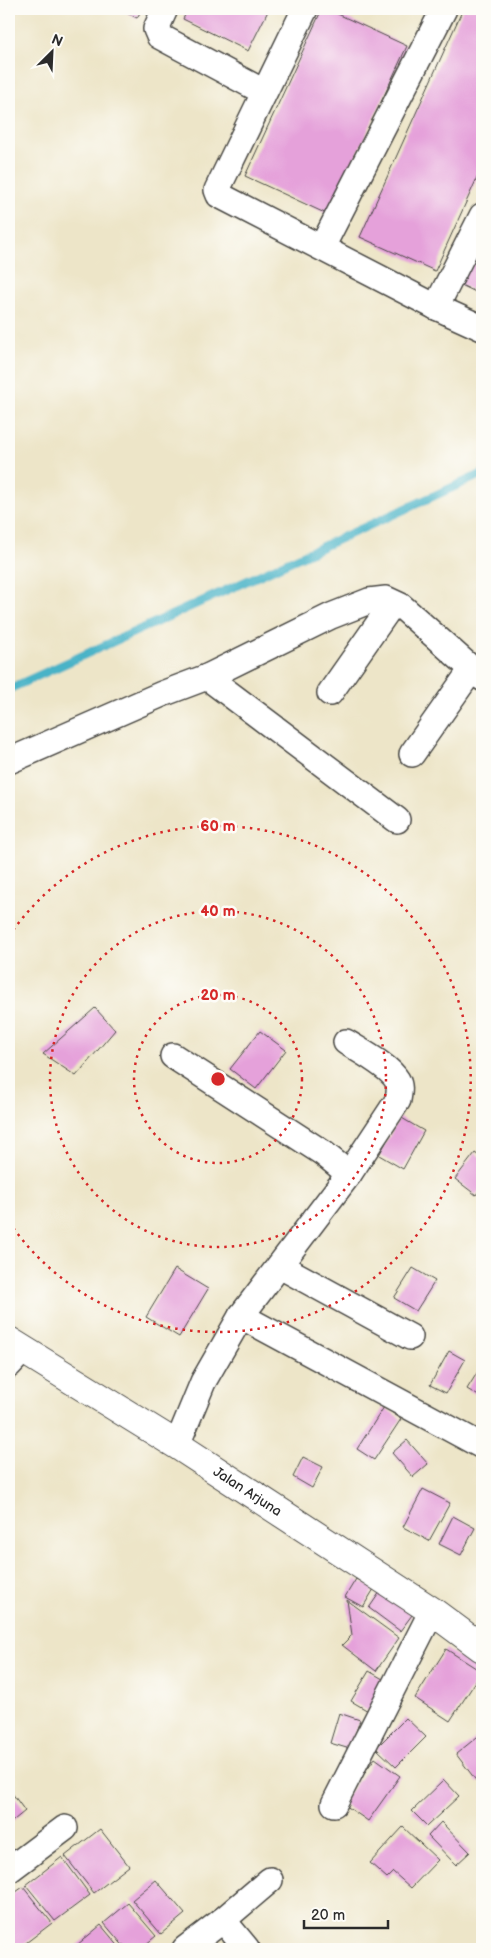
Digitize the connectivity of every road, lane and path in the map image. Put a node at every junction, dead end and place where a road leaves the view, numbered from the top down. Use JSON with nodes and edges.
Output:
{"nodes":[{"id":1,"x":165,"y":9,"type":"edge"},
{"id":2,"x":305,"y":9,"type":"edge"},
{"id":3,"x":444,"y":9,"type":"edge"},
{"id":4,"x":264,"y":92,"type":"junction"},
{"id":5,"x":482,"y":216,"type":"edge"},
{"id":6,"x":322,"y":247,"type":"junction"},
{"id":7,"x":436,"y":307,"type":"junction"},
{"id":8,"x":482,"y":328,"type":"edge"},
{"id":9,"x":393,"y":603,"type":"junction"},
{"id":10,"x":477,"y":673,"type":"edge"},
{"id":11,"x":207,"y":677,"type":"junction"},
{"id":12,"x":330,"y":693,"type":"dead end"},
{"id":13,"x":412,"y":754,"type":"dead end"},
{"id":14,"x":9,"y":761,"type":"edge"},
{"id":15,"x":396,"y":820,"type":"dead end"},
{"id":16,"x":346,"y":1042,"type":"dead end"},
{"id":17,"x":174,"y":1056,"type":"dead end"},
{"id":18,"x":349,"y":1174,"type":"junction"},
{"id":19,"x":280,"y":1266,"type":"junction"},
{"id":20,"x":242,"y":1316,"type":"junction"},
{"id":21,"x":410,"y":1337,"type":"dead end"},
{"id":22,"x":13,"y":1352,"type":"edge"},
{"id":23,"x":177,"y":1445,"type":"junction"},
{"id":24,"x":482,"y":1446,"type":"edge"},
{"id":25,"x":432,"y":1611,"type":"junction"},
{"id":26,"x":482,"y":1648,"type":"edge"},
{"id":27,"x":334,"y":1804,"type":"dead end"},
{"id":28,"x":65,"y":1828,"type":"dead end"},
{"id":29,"x":9,"y":1870,"type":"edge"},
{"id":30,"x":270,"y":1880,"type":"dead end"},
{"id":31,"x":223,"y":1920,"type":"junction"},
{"id":32,"x":185,"y":1949,"type":"edge"},
{"id":33,"x":248,"y":1949,"type":"edge"}],
"edges":[{"from":1,"to":4,"type":"street"},
{"from":2,"to":4,"type":"street"},
{"from":3,"to":6,"type":"street"},
{"from":4,"to":6,"type":"street"},
{"from":5,"to":7,"type":"street"},
{"from":6,"to":7,"type":"street"},
{"from":7,"to":8,"type":"street"},
{"from":9,"to":10,"type":"street"},
{"from":9,"to":11,"type":"street"},
{"from":9,"to":12,"type":"street"},
{"from":10,"to":13,"type":"street"},
{"from":11,"to":14,"type":"street"},
{"from":11,"to":15,"type":"street"},
{"from":16,"to":18,"type":"street"},
{"from":17,"to":18,"type":"street"},
{"from":18,"to":19,"type":"street"},
{"from":19,"to":20,"type":"street"},
{"from":19,"to":21,"type":"street"},
{"from":20,"to":23,"type":"street"},
{"from":20,"to":24,"type":"street"},
{"from":22,"to":23,"type":"street","name":"Jalan Arjuna"},
{"from":23,"to":25,"type":"street","name":"Jalan Arjuna"},
{"from":25,"to":26,"type":"street","name":"Jalan Arjuna"},
{"from":25,"to":27,"type":"street"},
{"from":28,"to":29,"type":"street"},
{"from":30,"to":31,"type":"street"},
{"from":31,"to":32,"type":"street"},
{"from":31,"to":33,"type":"street"}]}
